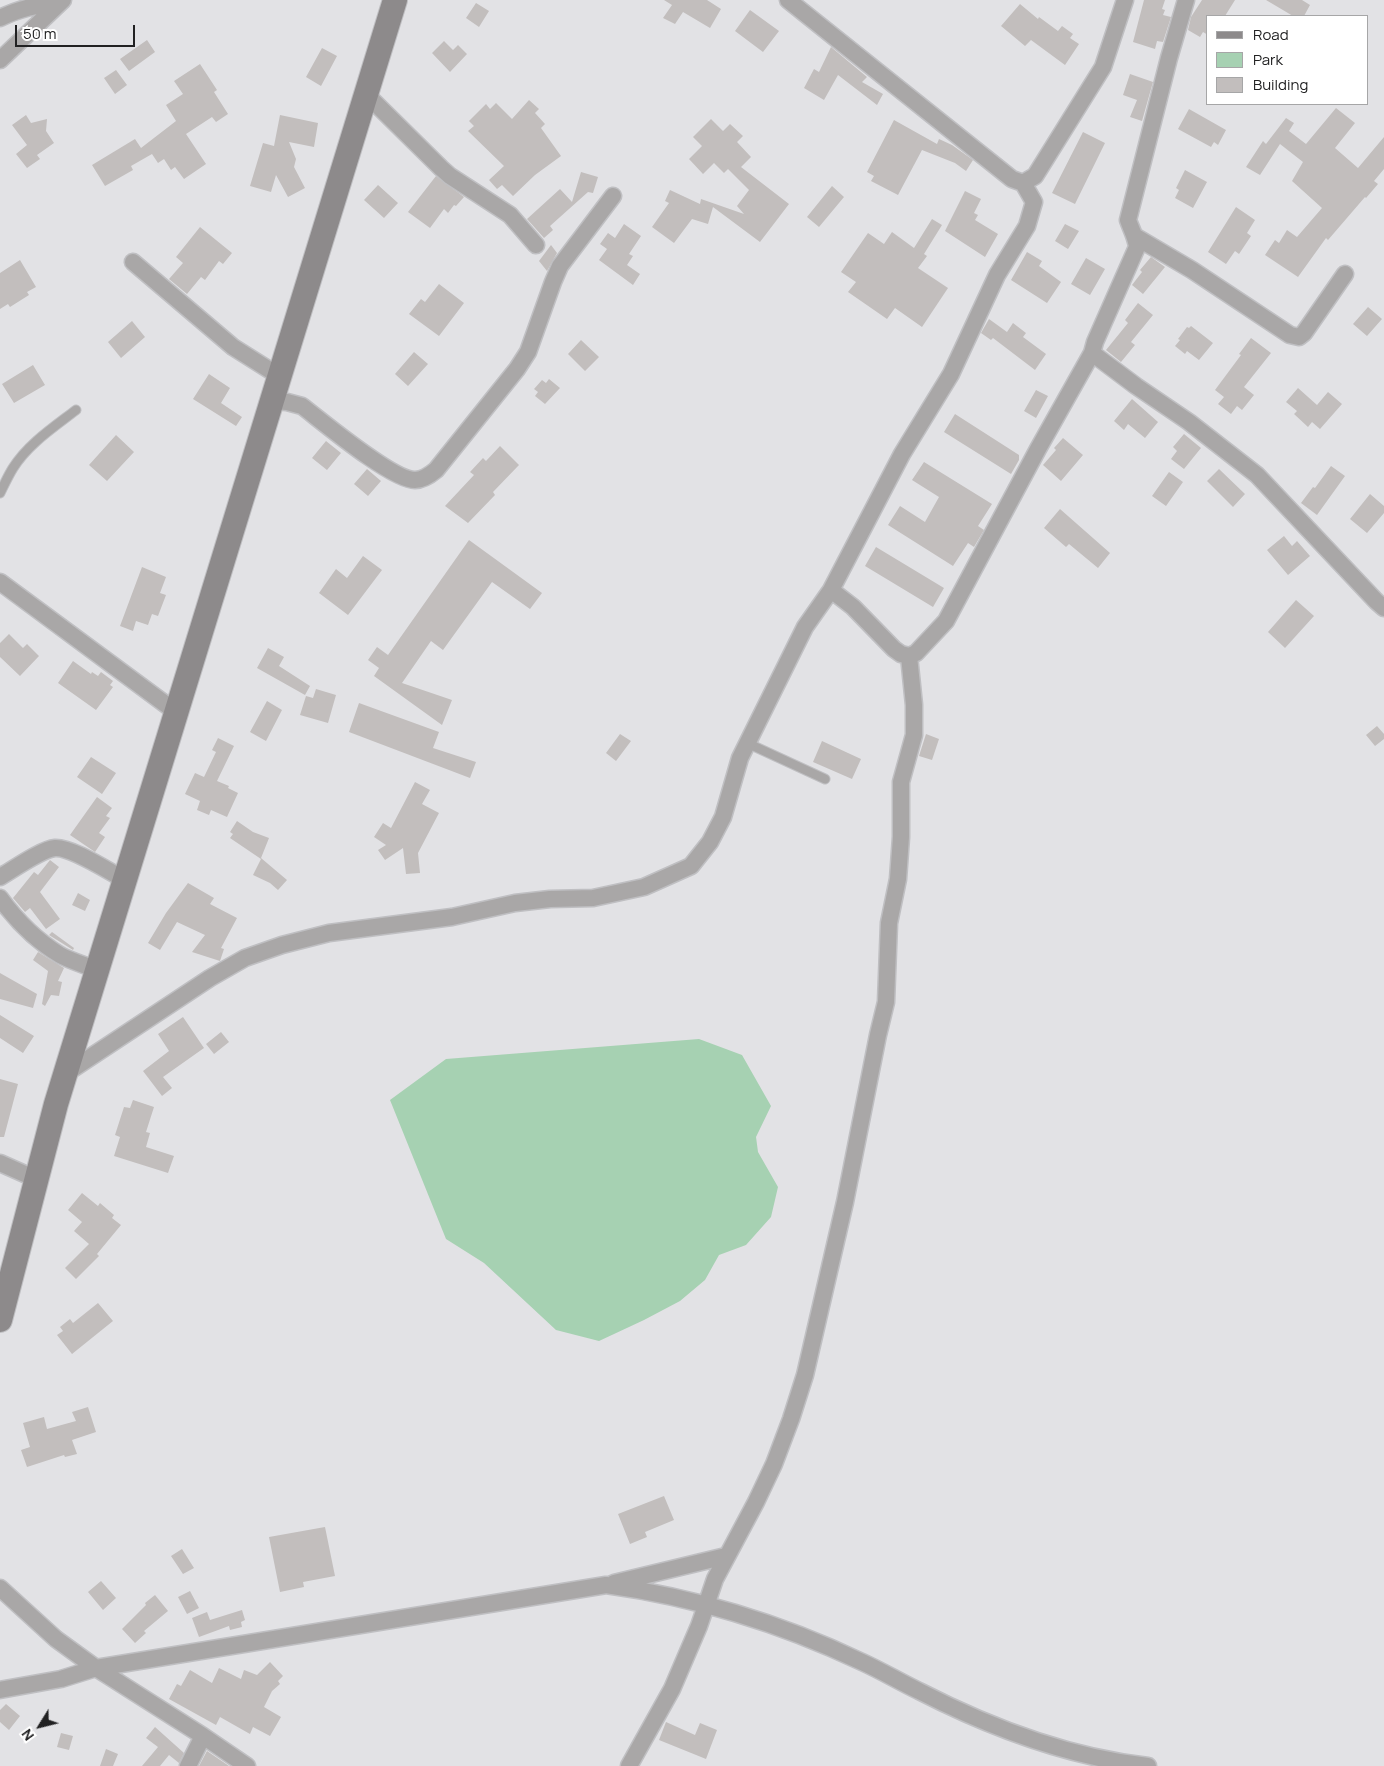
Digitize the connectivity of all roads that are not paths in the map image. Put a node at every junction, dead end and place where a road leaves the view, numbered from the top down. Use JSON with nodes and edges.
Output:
{"nodes":[{"id":1,"x":395,"y":0,"type":"edge"},
{"id":2,"x":788,"y":0,"type":"edge"},
{"id":3,"x":1125,"y":0,"type":"edge"},
{"id":4,"x":1186,"y":0,"type":"edge"},
{"id":5,"x":60,"y":2,"type":"edge"},
{"id":6,"x":26,"y":3,"type":"edge"},
{"id":7,"x":0,"y":18,"type":"edge"},
{"id":8,"x":0,"y":60,"type":"edge"},
{"id":9,"x":366,"y":94,"type":"junction"},
{"id":10,"x":1023,"y":183,"type":"junction"},
{"id":11,"x":613,"y":196,"type":"dead end"},
{"id":12,"x":1136,"y":237,"type":"junction"},
{"id":13,"x":536,"y":245,"type":"dead end"},
{"id":14,"x":133,"y":262,"type":"dead end"},
{"id":15,"x":1345,"y":274,"type":"dead end"},
{"id":16,"x":1092,"y":352,"type":"junction"},
{"id":17,"x":279,"y":376,"type":"junction"},
{"id":18,"x":272,"y":401,"type":"junction"},
{"id":19,"x":76,"y":410,"type":"dead end"},
{"id":20,"x":0,"y":493,"type":"edge"},
{"id":21,"x":0,"y":582,"type":"edge"},
{"id":22,"x":831,"y":590,"type":"junction"},
{"id":23,"x":1384,"y":608,"type":"edge"},
{"id":24,"x":909,"y":656,"type":"junction"},
{"id":25,"x":176,"y":712,"type":"junction"},
{"id":26,"x":747,"y":743,"type":"junction"},
{"id":27,"x":824,"y":779,"type":"dead end"},
{"id":28,"x":0,"y":877,"type":"edge"},
{"id":29,"x":125,"y":880,"type":"junction"},
{"id":30,"x":0,"y":898,"type":"edge"},
{"id":31,"x":97,"y":970,"type":"junction"},
{"id":32,"x":65,"y":1074,"type":"junction"},
{"id":33,"x":0,"y":1163,"type":"edge"},
{"id":34,"x":36,"y":1179,"type":"junction"},
{"id":35,"x":0,"y":1320,"type":"edge"},
{"id":36,"x":726,"y":1556,"type":"junction"},
{"id":37,"x":606,"y":1585,"type":"junction"},
{"id":38,"x":0,"y":1588,"type":"edge"},
{"id":39,"x":705,"y":1605,"type":"junction"},
{"id":40,"x":96,"y":1668,"type":"junction"},
{"id":41,"x":0,"y":1690,"type":"edge"},
{"id":42,"x":204,"y":1736,"type":"junction"},
{"id":43,"x":188,"y":1766,"type":"edge"},
{"id":44,"x":247,"y":1766,"type":"edge"},
{"id":45,"x":628,"y":1766,"type":"edge"},
{"id":46,"x":1148,"y":1766,"type":"edge"}],
"edges":[{"from":1,"to":9,"type":"street"},
{"from":2,"to":10,"type":"street"},
{"from":3,"to":10,"type":"street"},
{"from":4,"to":12,"type":"street"},
{"from":5,"to":6,"type":"street"},
{"from":5,"to":8,"type":"street"},
{"from":6,"to":7,"type":"street"},
{"from":9,"to":13,"type":"street"},
{"from":9,"to":17,"type":"street"},
{"from":10,"to":22,"type":"street"},
{"from":11,"to":18,"type":"street"},
{"from":12,"to":15,"type":"street"},
{"from":12,"to":16,"type":"street"},
{"from":14,"to":17,"type":"street"},
{"from":16,"to":23,"type":"street"},
{"from":16,"to":24,"type":"street"},
{"from":17,"to":18,"type":"street"},
{"from":18,"to":25,"type":"street"},
{"from":19,"to":20,"type":"lane"},
{"from":21,"to":25,"type":"street"},
{"from":22,"to":24,"type":"street"},
{"from":22,"to":26,"type":"street"},
{"from":24,"to":36,"type":"street"},
{"from":25,"to":29,"type":"street"},
{"from":26,"to":27,"type":"lane"},
{"from":26,"to":32,"type":"street"},
{"from":28,"to":29,"type":"street"},
{"from":29,"to":31,"type":"street"},
{"from":30,"to":31,"type":"street"},
{"from":31,"to":32,"type":"street"},
{"from":32,"to":34,"type":"street"},
{"from":33,"to":34,"type":"street"},
{"from":34,"to":35,"type":"street"},
{"from":36,"to":37,"type":"street"},
{"from":36,"to":39,"type":"street"},
{"from":37,"to":39,"type":"street"},
{"from":37,"to":40,"type":"street"},
{"from":38,"to":40,"type":"street"},
{"from":39,"to":45,"type":"street"},
{"from":39,"to":46,"type":"street"},
{"from":40,"to":41,"type":"street"},
{"from":40,"to":42,"type":"street"},
{"from":42,"to":43,"type":"street"},
{"from":42,"to":44,"type":"street"}]}
